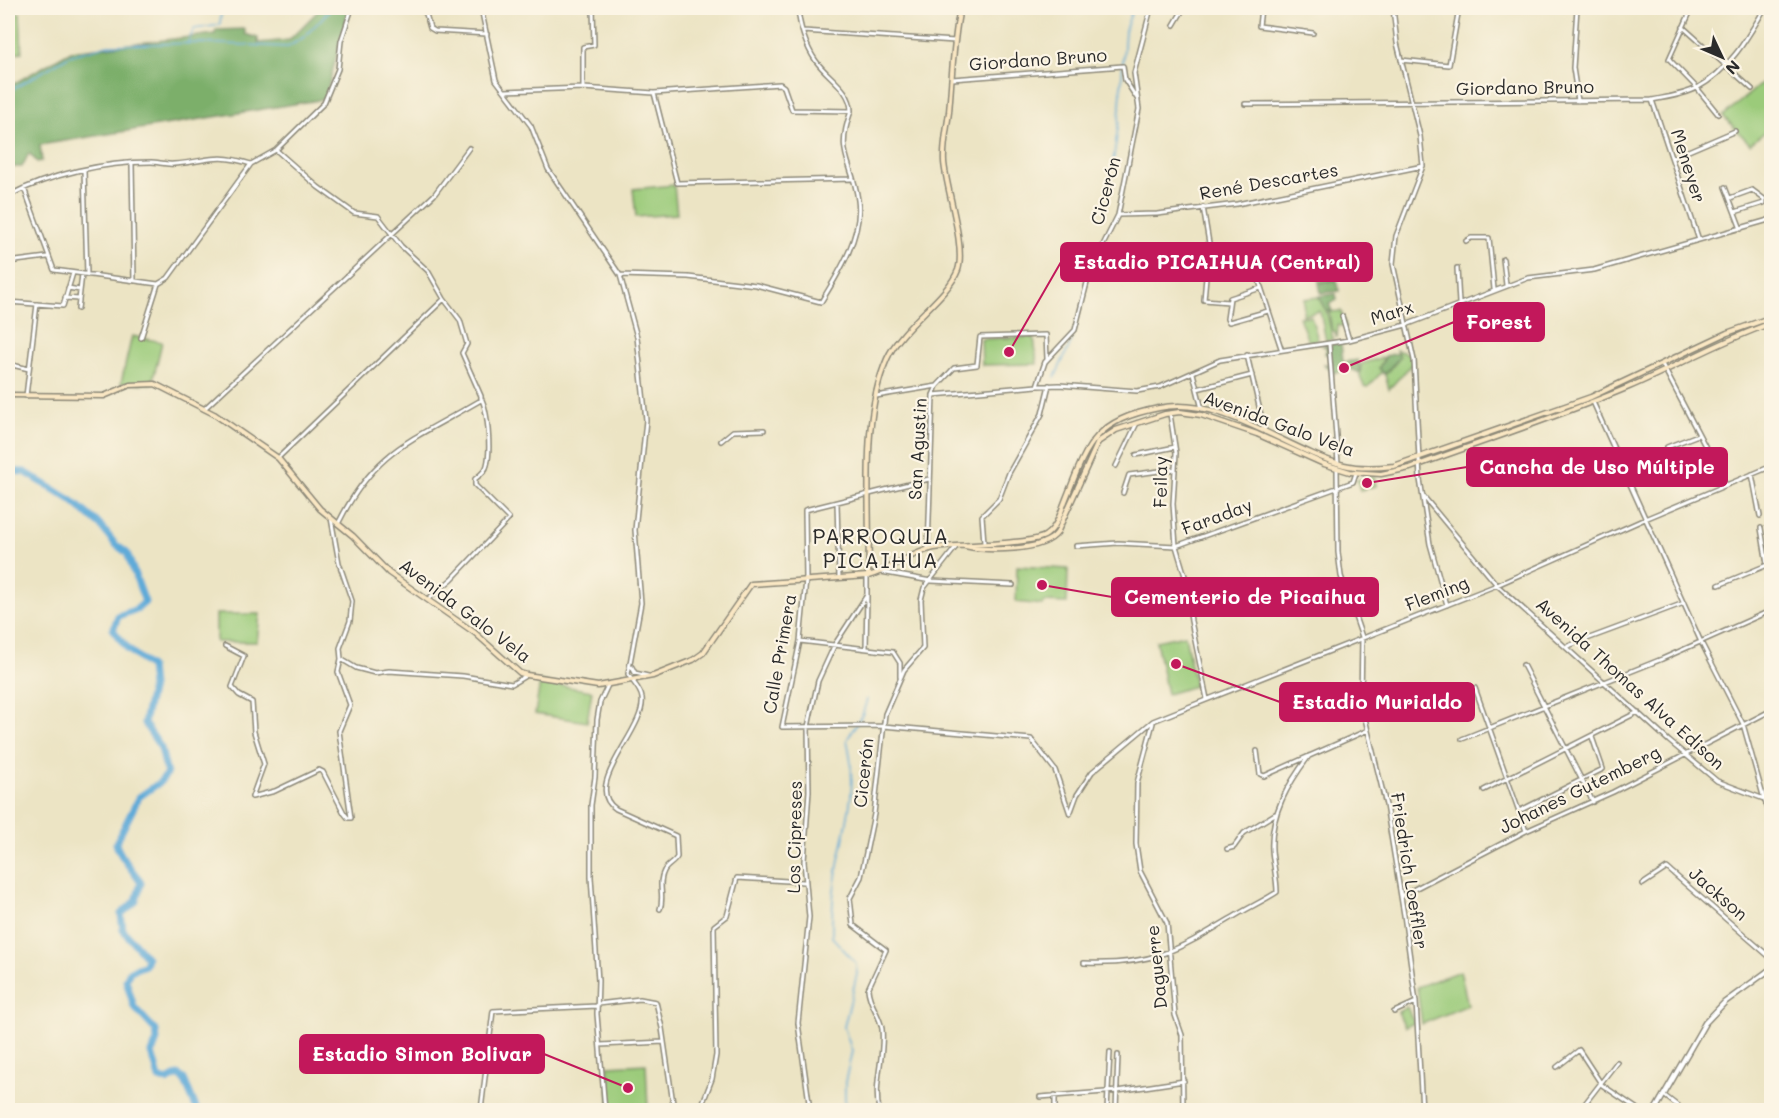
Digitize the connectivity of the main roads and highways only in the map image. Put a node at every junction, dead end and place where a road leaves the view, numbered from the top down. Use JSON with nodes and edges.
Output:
{"nodes":[{"id":1,"x":960,"y":8,"type":"edge"},
{"id":2,"x":1772,"y":317,"type":"edge"},
{"id":3,"x":1772,"y":323,"type":"edge"},
{"id":4,"x":1728,"y":335,"type":"junction"},
{"id":5,"x":8,"y":395,"type":"edge"},
{"id":6,"x":1501,"y":430,"type":"junction"},
{"id":7,"x":1338,"y":466,"type":"junction"},
{"id":8,"x":960,"y":545,"type":"junction"},
{"id":9,"x":867,"y":576,"type":"junction"}],
"edges":[{"from":1,"to":9,"type":"main road"},
{"from":2,"to":4,"type":"main road","name":"Avenida Galo Vela"},
{"from":3,"to":4,"type":"main road","name":"Avenida Galo Vela"},
{"from":4,"to":6,"type":"main road","name":"Avenida Galo Vela"},
{"from":5,"to":9,"type":"main road","name":"Avenida Galo Vela"},
{"from":6,"to":7,"type":"main road","name":"Avenida Galo Vela"},
{"from":6,"to":7,"type":"main road","name":"Avenida Galo Vela"},
{"from":7,"to":8,"type":"main road","name":"Avenida Galo Vela"},
{"from":7,"to":8,"type":"main road","name":"Avenida Galo Vela"},
{"from":8,"to":9,"type":"main road","name":"Avenida Galo Vela"}]}
